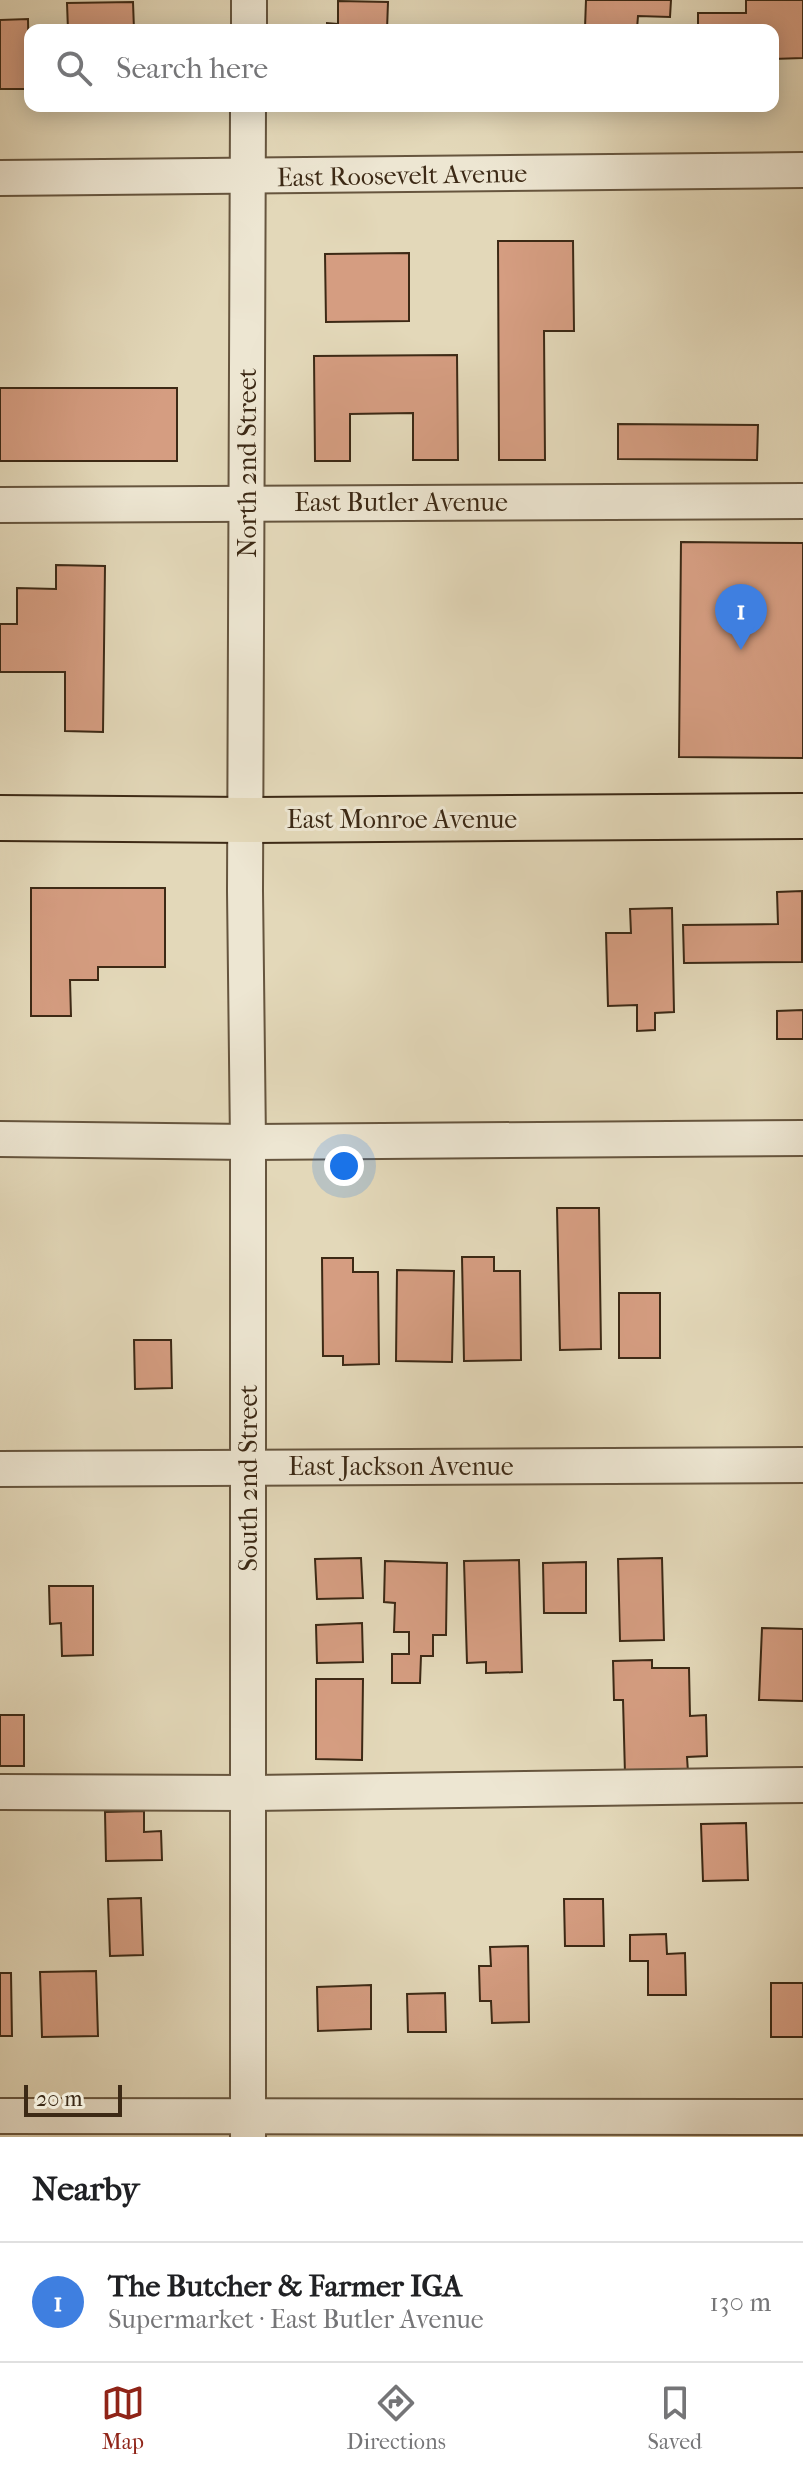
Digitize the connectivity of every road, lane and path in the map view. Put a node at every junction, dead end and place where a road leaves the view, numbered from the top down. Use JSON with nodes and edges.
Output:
{"nodes":[{"id":1,"x":249,"y":0,"type":"edge"},
{"id":2,"x":249,"y":24,"type":"edge"},
{"id":3,"x":248,"y":112,"type":"edge"},
{"id":4,"x":803,"y":170,"type":"edge"},
{"id":5,"x":247,"y":176,"type":"junction"},
{"id":6,"x":0,"y":178,"type":"edge"},
{"id":7,"x":803,"y":501,"type":"edge"},
{"id":8,"x":247,"y":503,"type":"junction"},
{"id":9,"x":0,"y":505,"type":"edge"},
{"id":10,"x":803,"y":816,"type":"edge"},
{"id":11,"x":0,"y":818,"type":"edge"},
{"id":12,"x":246,"y":820,"type":"junction"},
{"id":13,"x":803,"y":1138,"type":"edge"},
{"id":14,"x":0,"y":1139,"type":"edge"},
{"id":15,"x":248,"y":1142,"type":"junction"},
{"id":16,"x":803,"y":1465,"type":"edge"},
{"id":17,"x":247,"y":1466,"type":"junction"},
{"id":18,"x":0,"y":1469,"type":"edge"},
{"id":19,"x":803,"y":1785,"type":"edge"},
{"id":20,"x":0,"y":1792,"type":"edge"},
{"id":21,"x":247,"y":1793,"type":"junction"},
{"id":22,"x":0,"y":2116,"type":"edge"},
{"id":23,"x":803,"y":2117,"type":"edge"},
{"id":24,"x":248,"y":2126,"type":"edge"}],
"edges":[{"from":1,"to":2,"type":"street"},
{"from":3,"to":5,"type":"street","name":"North 2nd Street"},
{"from":4,"to":5,"type":"street","name":"East Roosevelt Avenue"},
{"from":5,"to":6,"type":"street","name":"East Roosevelt Avenue"},
{"from":5,"to":8,"type":"street","name":"North 2nd Street"},
{"from":7,"to":8,"type":"street","name":"East Butler Avenue"},
{"from":8,"to":9,"type":"street","name":"East Butler Avenue"},
{"from":8,"to":12,"type":"street","name":"North 2nd Street"},
{"from":10,"to":12,"type":"main road","name":"East Monroe Avenue"},
{"from":11,"to":12,"type":"main road","name":"East Monroe Avenue"},
{"from":12,"to":15,"type":"street","name":"South 2nd Street"},
{"from":13,"to":15,"type":"street"},
{"from":14,"to":15,"type":"street"},
{"from":15,"to":17,"type":"street","name":"South 2nd Street"},
{"from":16,"to":17,"type":"street","name":"East Jackson Avenue"},
{"from":17,"to":18,"type":"street","name":"East Jackson Avenue"},
{"from":17,"to":21,"type":"street","name":"South 2nd Street"},
{"from":19,"to":21,"type":"street"},
{"from":20,"to":21,"type":"street"},
{"from":21,"to":24,"type":"street","name":"South 2nd Street"},
{"from":22,"to":24,"type":"street"},
{"from":23,"to":24,"type":"street"}]}
